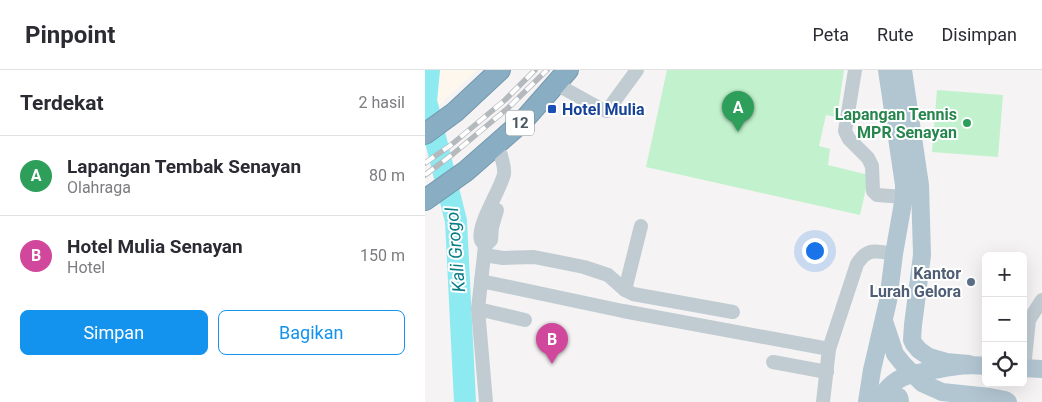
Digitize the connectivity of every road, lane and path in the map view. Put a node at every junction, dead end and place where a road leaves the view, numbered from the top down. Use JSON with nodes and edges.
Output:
{"nodes":[{"id":1,"x":500,"y":70,"type":"edge"},
{"id":2,"x":637,"y":70,"type":"edge"},
{"id":3,"x":855,"y":70,"type":"edge"},
{"id":4,"x":902,"y":70,"type":"edge"},
{"id":5,"x":562,"y":77,"type":"edge"},
{"id":6,"x":425,"y":134,"type":"edge"},
{"id":7,"x":497,"y":150,"type":"junction"},
{"id":8,"x":912,"y":197,"type":"junction"},
{"id":9,"x":429,"y":198,"type":"edge"},
{"id":10,"x":641,"y":226,"type":"dead end"},
{"id":11,"x":485,"y":251,"type":"junction"},
{"id":12,"x":893,"y":254,"type":"junction"},
{"id":13,"x":481,"y":281,"type":"junction"},
{"id":14,"x":625,"y":290,"type":"junction"},
{"id":15,"x":1042,"y":300,"type":"edge"},
{"id":16,"x":478,"y":309,"type":"junction"},
{"id":17,"x":733,"y":312,"type":"dead end"},
{"id":18,"x":525,"y":320,"type":"dead end"},
{"id":19,"x":884,"y":320,"type":"junction"},
{"id":20,"x":1035,"y":321,"type":"edge"},
{"id":21,"x":829,"y":349,"type":"junction"},
{"id":22,"x":1027,"y":355,"type":"edge"},
{"id":23,"x":773,"y":362,"type":"dead end"},
{"id":24,"x":978,"y":365,"type":"edge"},
{"id":25,"x":1027,"y":368,"type":"edge"},
{"id":26,"x":1042,"y":369,"type":"edge"},
{"id":27,"x":827,"y":372,"type":"junction"},
{"id":28,"x":911,"y":373,"type":"junction"},
{"id":29,"x":486,"y":402,"type":"edge"},
{"id":30,"x":823,"y":402,"type":"edge"},
{"id":31,"x":867,"y":402,"type":"edge"},
{"id":32,"x":879,"y":402,"type":"edge"},
{"id":33,"x":884,"y":402,"type":"edge"},
{"id":34,"x":901,"y":402,"type":"edge"},
{"id":35,"x":1007,"y":402,"type":"edge"}],
"edges":[{"from":1,"to":6,"type":"highway"},
{"from":2,"to":5,"type":"lane"},
{"from":3,"to":8,"type":"lane"},
{"from":4,"to":8,"type":"main road"},
{"from":5,"to":7,"type":"highway","number":"12"},
{"from":7,"to":9,"type":"highway","number":"12"},
{"from":7,"to":11,"type":"lane"},
{"from":8,"to":12,"type":"main road"},
{"from":8,"to":24,"type":"main road"},
{"from":10,"to":14,"type":"lane"},
{"from":11,"to":13,"type":"lane"},
{"from":11,"to":14,"type":"lane"},
{"from":12,"to":19,"type":"main road"},
{"from":12,"to":21,"type":"lane"},
{"from":13,"to":16,"type":"lane"},
{"from":13,"to":21,"type":"lane"},
{"from":14,"to":17,"type":"lane"},
{"from":15,"to":20,"type":"lane"},
{"from":16,"to":18,"type":"lane"},
{"from":16,"to":29,"type":"lane"},
{"from":19,"to":28,"type":"main road"},
{"from":19,"to":31,"type":"main road"},
{"from":20,"to":22,"type":"lane"},
{"from":21,"to":27,"type":"lane"},
{"from":23,"to":27,"type":"lane"},
{"from":24,"to":28,"type":"main road"},
{"from":25,"to":26,"type":"main road"},
{"from":27,"to":30,"type":"lane"},
{"from":28,"to":32,"type":"main road"},
{"from":28,"to":35,"type":"main road"},
{"from":33,"to":34,"type":"main road"}]}
